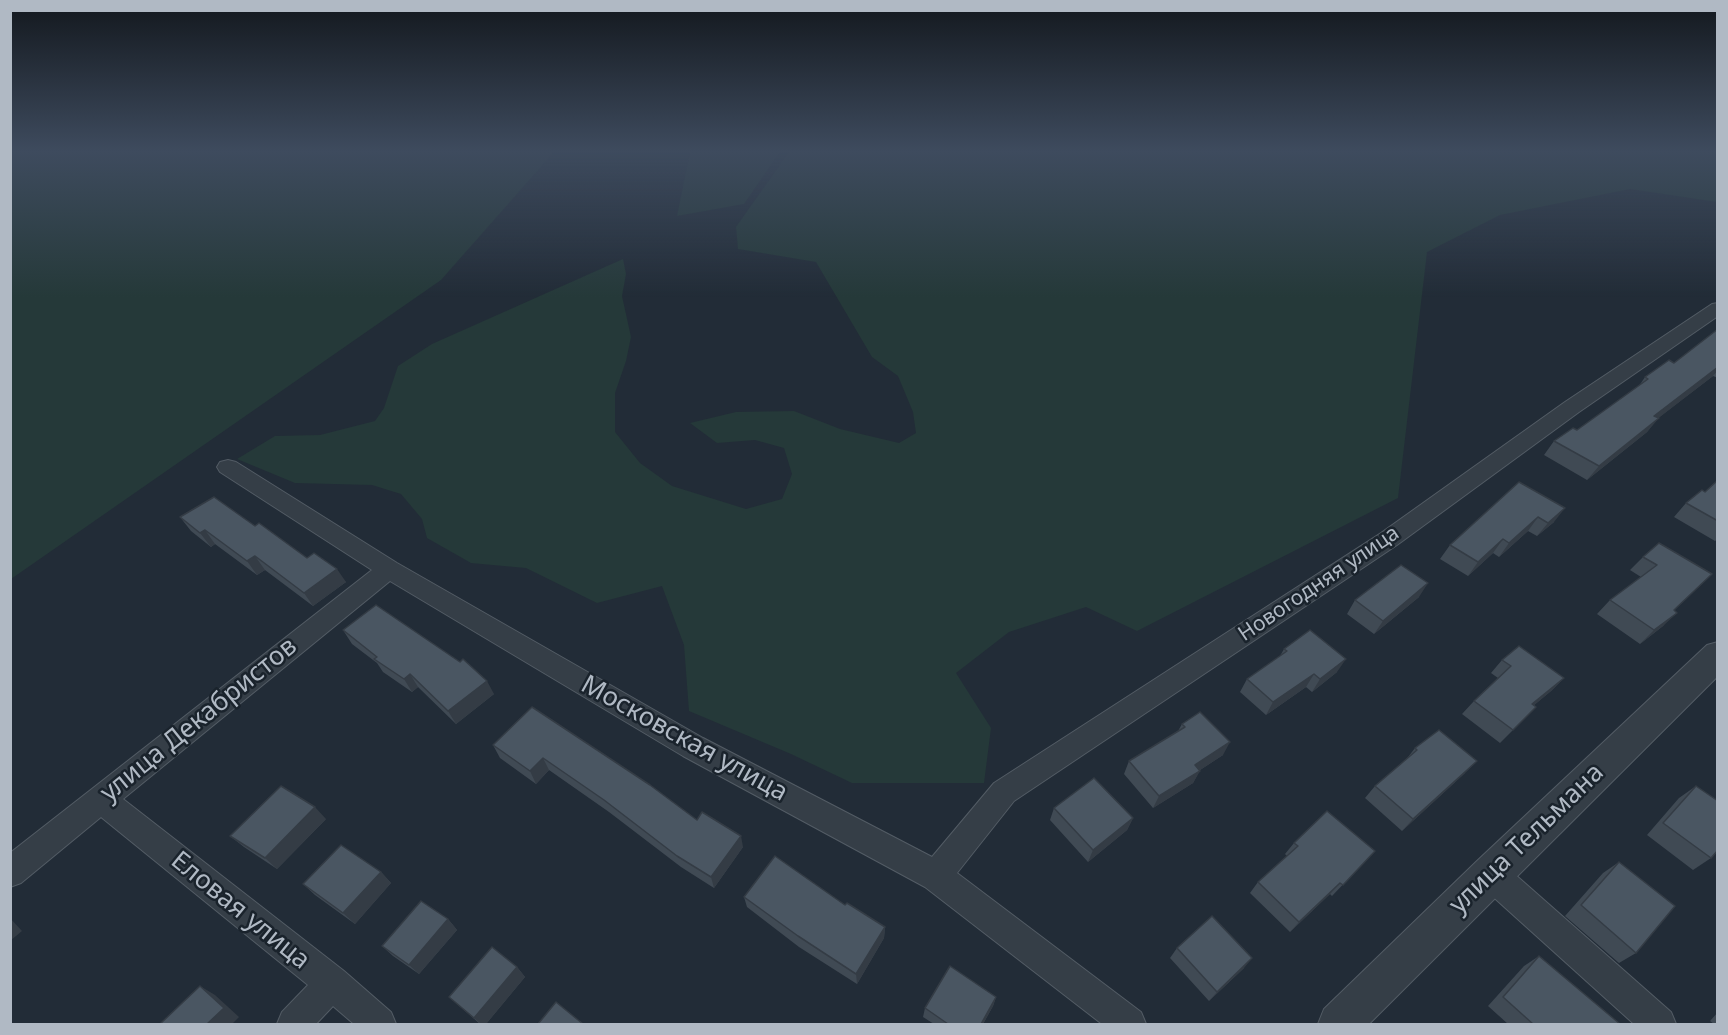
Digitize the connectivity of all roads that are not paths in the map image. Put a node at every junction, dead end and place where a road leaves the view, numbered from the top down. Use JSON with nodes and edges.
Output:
{"nodes":[{"id":1,"x":1718,"y":308,"type":"edge"},
{"id":2,"x":228,"y":467,"type":"dead end"},
{"id":3,"x":389,"y":569,"type":"junction"},
{"id":4,"x":1718,"y":655,"type":"edge"},
{"id":5,"x":100,"y":799,"type":"junction"},
{"id":6,"x":10,"y":872,"type":"edge"},
{"id":7,"x":1491,"y":874,"type":"junction"},
{"id":8,"x":936,"y":876,"type":"junction"},
{"id":9,"x":332,"y":983,"type":"junction"},
{"id":10,"x":294,"y":1024,"type":"edge"},
{"id":11,"x":379,"y":1024,"type":"edge"},
{"id":12,"x":1129,"y":1024,"type":"edge"},
{"id":13,"x":1339,"y":1024,"type":"edge"},
{"id":14,"x":1659,"y":1024,"type":"edge"}],
"edges":[{"from":1,"to":8,"type":"street","name":"Новогодняя улица"},
{"from":2,"to":3,"type":"street","name":"Московская улица"},
{"from":3,"to":5,"type":"street","name":"улица Декабристов"},
{"from":3,"to":8,"type":"street","name":"Московская улица"},
{"from":4,"to":7,"type":"street","name":"улица Тельмана"},
{"from":5,"to":6,"type":"street","name":"улица Декабристов"},
{"from":5,"to":9,"type":"street","name":"Еловая улица"},
{"from":7,"to":13,"type":"street","name":"улица Тельмана"},
{"from":7,"to":14,"type":"street"},
{"from":8,"to":12,"type":"street","name":"Московская улица"},
{"from":9,"to":10,"type":"street"},
{"from":9,"to":11,"type":"street","name":"Еловая улица"}]}
